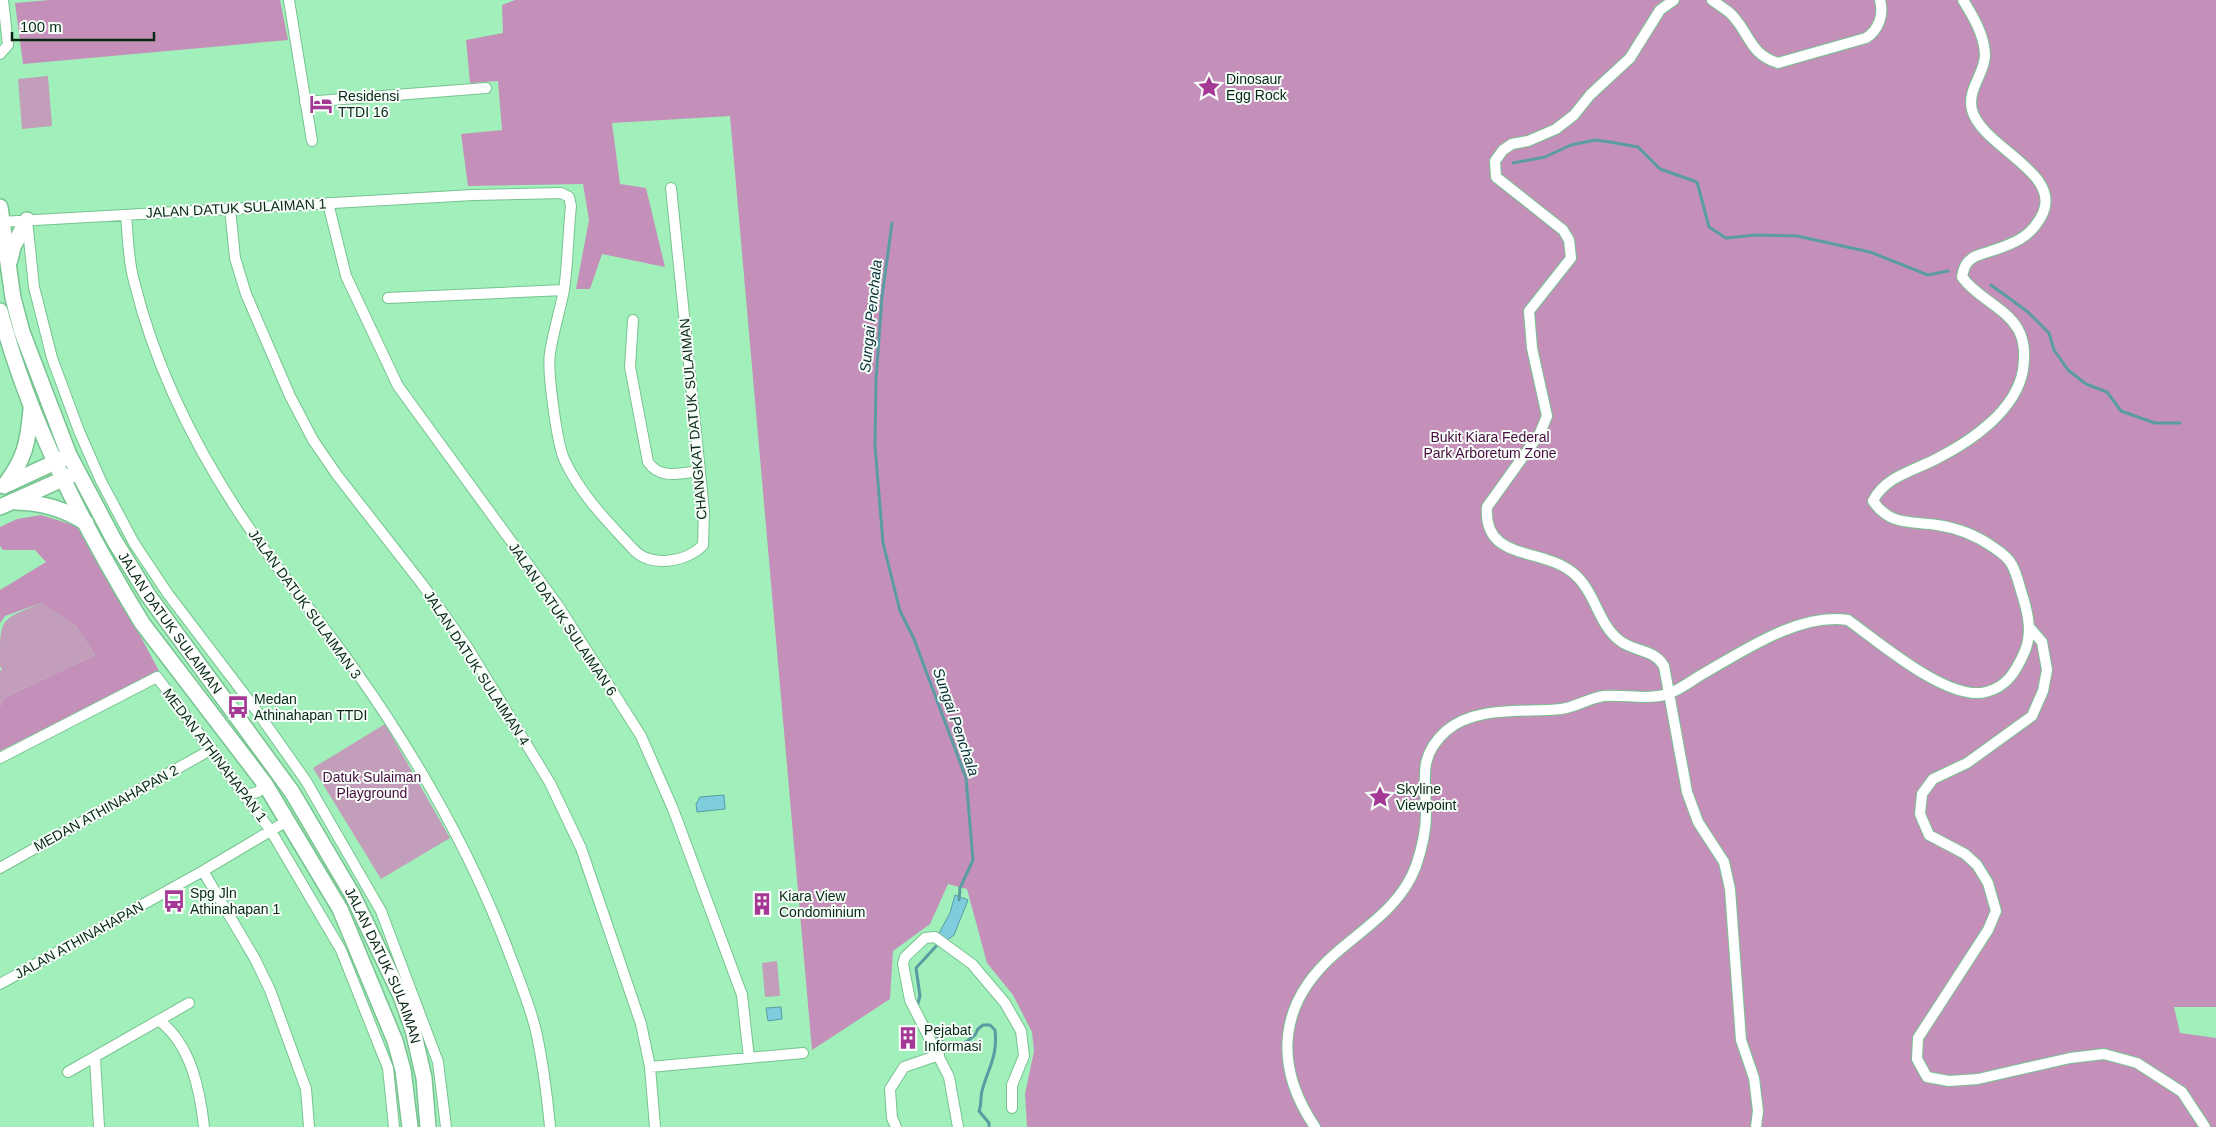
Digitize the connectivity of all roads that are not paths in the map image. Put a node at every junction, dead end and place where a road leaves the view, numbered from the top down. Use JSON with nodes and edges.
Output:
{"nodes":[{"id":1,"x":3,"y":0,"type":"edge"},
{"id":2,"x":289,"y":0,"type":"edge"},
{"id":3,"x":1674,"y":0,"type":"edge"},
{"id":4,"x":1712,"y":0,"type":"edge"},
{"id":5,"x":1880,"y":0,"type":"edge"},
{"id":6,"x":1963,"y":0,"type":"edge"},
{"id":7,"x":0,"y":54,"type":"edge"},
{"id":8,"x":486,"y":88,"type":"dead end"},
{"id":9,"x":305,"y":102,"type":"junction"},
{"id":10,"x":312,"y":141,"type":"dead end"},
{"id":11,"x":671,"y":188,"type":"dead end"},
{"id":12,"x":473,"y":195,"type":"joint"},
{"id":13,"x":328,"y":203,"type":"junction"},
{"id":14,"x":0,"y":207,"type":"edge"},
{"id":15,"x":230,"y":208,"type":"junction"},
{"id":16,"x":126,"y":215,"type":"junction"},
{"id":17,"x":27,"y":220,"type":"junction"},
{"id":18,"x":1,"y":222,"type":"edge"},
{"id":19,"x":9,"y":267,"type":"junction"},
{"id":20,"x":564,"y":290,"type":"junction"},
{"id":21,"x":388,"y":298,"type":"dead end"},
{"id":22,"x":0,"y":311,"type":"edge"},
{"id":23,"x":633,"y":320,"type":"dead end"},
{"id":24,"x":31,"y":405,"type":"junction"},
{"id":25,"x":69,"y":455,"type":"junction"},
{"id":26,"x":55,"y":462,"type":"junction"},
{"id":27,"x":699,"y":471,"type":"junction"},
{"id":28,"x":78,"y":472,"type":"junction"},
{"id":29,"x":63,"y":479,"type":"junction"},
{"id":30,"x":2,"y":487,"type":"edge"},
{"id":31,"x":6,"y":505,"type":"edge"},
{"id":32,"x":87,"y":524,"type":"junction"},
{"id":33,"x":148,"y":595,"type":"junction"},
{"id":34,"x":142,"y":623,"type":"junction"},
{"id":35,"x":2030,"y":628,"type":"junction"},
{"id":36,"x":1670,"y":693,"type":"junction"},
{"id":37,"x":212,"y":749,"type":"junction"},
{"id":38,"x":0,"y":758,"type":"edge"},
{"id":39,"x":265,"y":784,"type":"junction"},
{"id":40,"x":246,"y":795,"type":"junction"},
{"id":41,"x":288,"y":821,"type":"junction"},
{"id":42,"x":271,"y":831,"type":"junction"},
{"id":43,"x":0,"y":868,"type":"edge"},
{"id":44,"x":203,"y":871,"type":"junction"},
{"id":45,"x":381,"y":951,"type":"junction"},
{"id":46,"x":0,"y":984,"type":"edge"},
{"id":47,"x":374,"y":988,"type":"junction"},
{"id":48,"x":189,"y":1004,"type":"dead end"},
{"id":49,"x":161,"y":1022,"type":"junction"},
{"id":50,"x":803,"y":1053,"type":"dead end"},
{"id":51,"x":939,"y":1055,"type":"junction"},
{"id":52,"x":95,"y":1058,"type":"junction"},
{"id":53,"x":749,"y":1058,"type":"junction"},
{"id":54,"x":650,"y":1067,"type":"junction"},
{"id":55,"x":68,"y":1072,"type":"dead end"},
{"id":56,"x":1012,"y":1108,"type":"dead end"},
{"id":57,"x":99,"y":1127,"type":"edge"},
{"id":58,"x":204,"y":1127,"type":"edge"},
{"id":59,"x":309,"y":1127,"type":"edge"},
{"id":60,"x":394,"y":1127,"type":"edge"},
{"id":61,"x":410,"y":1127,"type":"edge"},
{"id":62,"x":428,"y":1127,"type":"edge"},
{"id":63,"x":446,"y":1127,"type":"edge"},
{"id":64,"x":550,"y":1127,"type":"edge"},
{"id":65,"x":655,"y":1127,"type":"edge"},
{"id":66,"x":896,"y":1127,"type":"edge"},
{"id":67,"x":958,"y":1127,"type":"edge"},
{"id":68,"x":1315,"y":1127,"type":"edge"},
{"id":69,"x":1756,"y":1127,"type":"edge"},
{"id":70,"x":2205,"y":1127,"type":"edge"}],
"edges":[{"from":1,"to":7,"type":"street"},
{"from":2,"to":9,"type":"street"},
{"from":3,"to":36,"type":"street"},
{"from":4,"to":5,"type":"street"},
{"from":6,"to":35,"type":"street"},
{"from":8,"to":9,"type":"street"},
{"from":9,"to":10,"type":"street"},
{"from":11,"to":27,"type":"street","name":"CHANGKAT DATUK SULAIMAN"},
{"from":12,"to":13,"type":"street","name":"JALAN DATUK SULAIMAN 1"},
{"from":12,"to":20,"type":"street","name":"CHANGKAT DATUK SULAIMAN"},
{"from":13,"to":15,"type":"street","name":"JALAN DATUK SULAIMAN 1"},
{"from":13,"to":53,"type":"street","name":"JALAN DATUK SULAIMAN 6"},
{"from":14,"to":18,"type":"main road","name":"JALAN DATUK SULAIMAN"},
{"from":15,"to":16,"type":"street","name":"JALAN DATUK SULAIMAN 1"},
{"from":15,"to":54,"type":"street","name":"JALAN DATUK SULAIMAN 4"},
{"from":16,"to":17,"type":"street","name":"JALAN DATUK SULAIMAN 1"},
{"from":16,"to":64,"type":"street","name":"JALAN DATUK SULAIMAN 3"},
{"from":17,"to":18,"type":"street","name":"JALAN DATUK SULAIMAN 1"},
{"from":17,"to":19,"type":"main road"},
{"from":17,"to":63,"type":"street","name":"JALAN DATUK SULAIMAN"},
{"from":18,"to":19,"type":"main road","name":"JALAN DATUK SULAIMAN"},
{"from":19,"to":25,"type":"main road","name":"JALAN DATUK SULAIMAN"},
{"from":20,"to":21,"type":"street"},
{"from":20,"to":27,"type":"street","name":"CHANGKAT DATUK SULAIMAN"},
{"from":22,"to":24,"type":"main road","name":"JALAN DATUK SULAIMAN"},
{"from":23,"to":27,"type":"street"},
{"from":24,"to":26,"type":"main road","name":"JALAN DATUK SULAIMAN"},
{"from":24,"to":30,"type":"main road"},
{"from":25,"to":26,"type":"main road"},
{"from":25,"to":28,"type":"main road","name":"JALAN DATUK SULAIMAN"},
{"from":26,"to":29,"type":"main road","name":"JALAN DATUK SULAIMAN"},
{"from":26,"to":30,"type":"main road"},
{"from":28,"to":29,"type":"main road"},
{"from":28,"to":33,"type":"main road","name":"JALAN DATUK SULAIMAN"},
{"from":29,"to":31,"type":"main road"},
{"from":29,"to":32,"type":"main road","name":"JALAN DATUK SULAIMAN"},
{"from":31,"to":32,"type":"main road"},
{"from":32,"to":34,"type":"main road","name":"JALAN DATUK SULAIMAN"},
{"from":33,"to":34,"type":"main road"},
{"from":33,"to":45,"type":"main road","name":"JALAN DATUK SULAIMAN"},
{"from":34,"to":39,"type":"main road","name":"JALAN DATUK SULAIMAN"},
{"from":35,"to":36,"type":"street"},
{"from":35,"to":70,"type":"street"},
{"from":36,"to":68,"type":"street"},
{"from":36,"to":69,"type":"street"},
{"from":37,"to":38,"type":"street","name":"MEDAN ATHINAHAPAN 1"},
{"from":37,"to":40,"type":"street","name":"MEDAN ATHINAHAPAN 1"},
{"from":37,"to":43,"type":"street","name":"MEDAN ATHINAHAPAN 2"},
{"from":39,"to":40,"type":"street"},
{"from":39,"to":41,"type":"main road","name":"JALAN DATUK SULAIMAN"},
{"from":40,"to":42,"type":"street","name":"MEDAN ATHINAHAPAN 1"},
{"from":41,"to":42,"type":"street","name":"JALAN ATHINAHAPAN"},
{"from":41,"to":47,"type":"main road","name":"JALAN DATUK SULAIMAN"},
{"from":42,"to":44,"type":"street","name":"JALAN ATHINAHAPAN"},
{"from":42,"to":60,"type":"street"},
{"from":44,"to":46,"type":"street","name":"JALAN ATHINAHAPAN"},
{"from":44,"to":59,"type":"street"},
{"from":45,"to":47,"type":"main road"},
{"from":45,"to":62,"type":"main road","name":"JALAN DATUK SULAIMAN"},
{"from":47,"to":61,"type":"main road","name":"JALAN DATUK SULAIMAN"},
{"from":48,"to":49,"type":"street"},
{"from":49,"to":52,"type":"street"},
{"from":49,"to":58,"type":"street"},
{"from":50,"to":53,"type":"street"},
{"from":51,"to":56,"type":"street"},
{"from":51,"to":66,"type":"street"},
{"from":51,"to":67,"type":"street"},
{"from":52,"to":55,"type":"street"},
{"from":52,"to":57,"type":"street"},
{"from":53,"to":54,"type":"street"},
{"from":54,"to":65,"type":"street","name":"JALAN DATUK SULAIMAN 4"}]}
